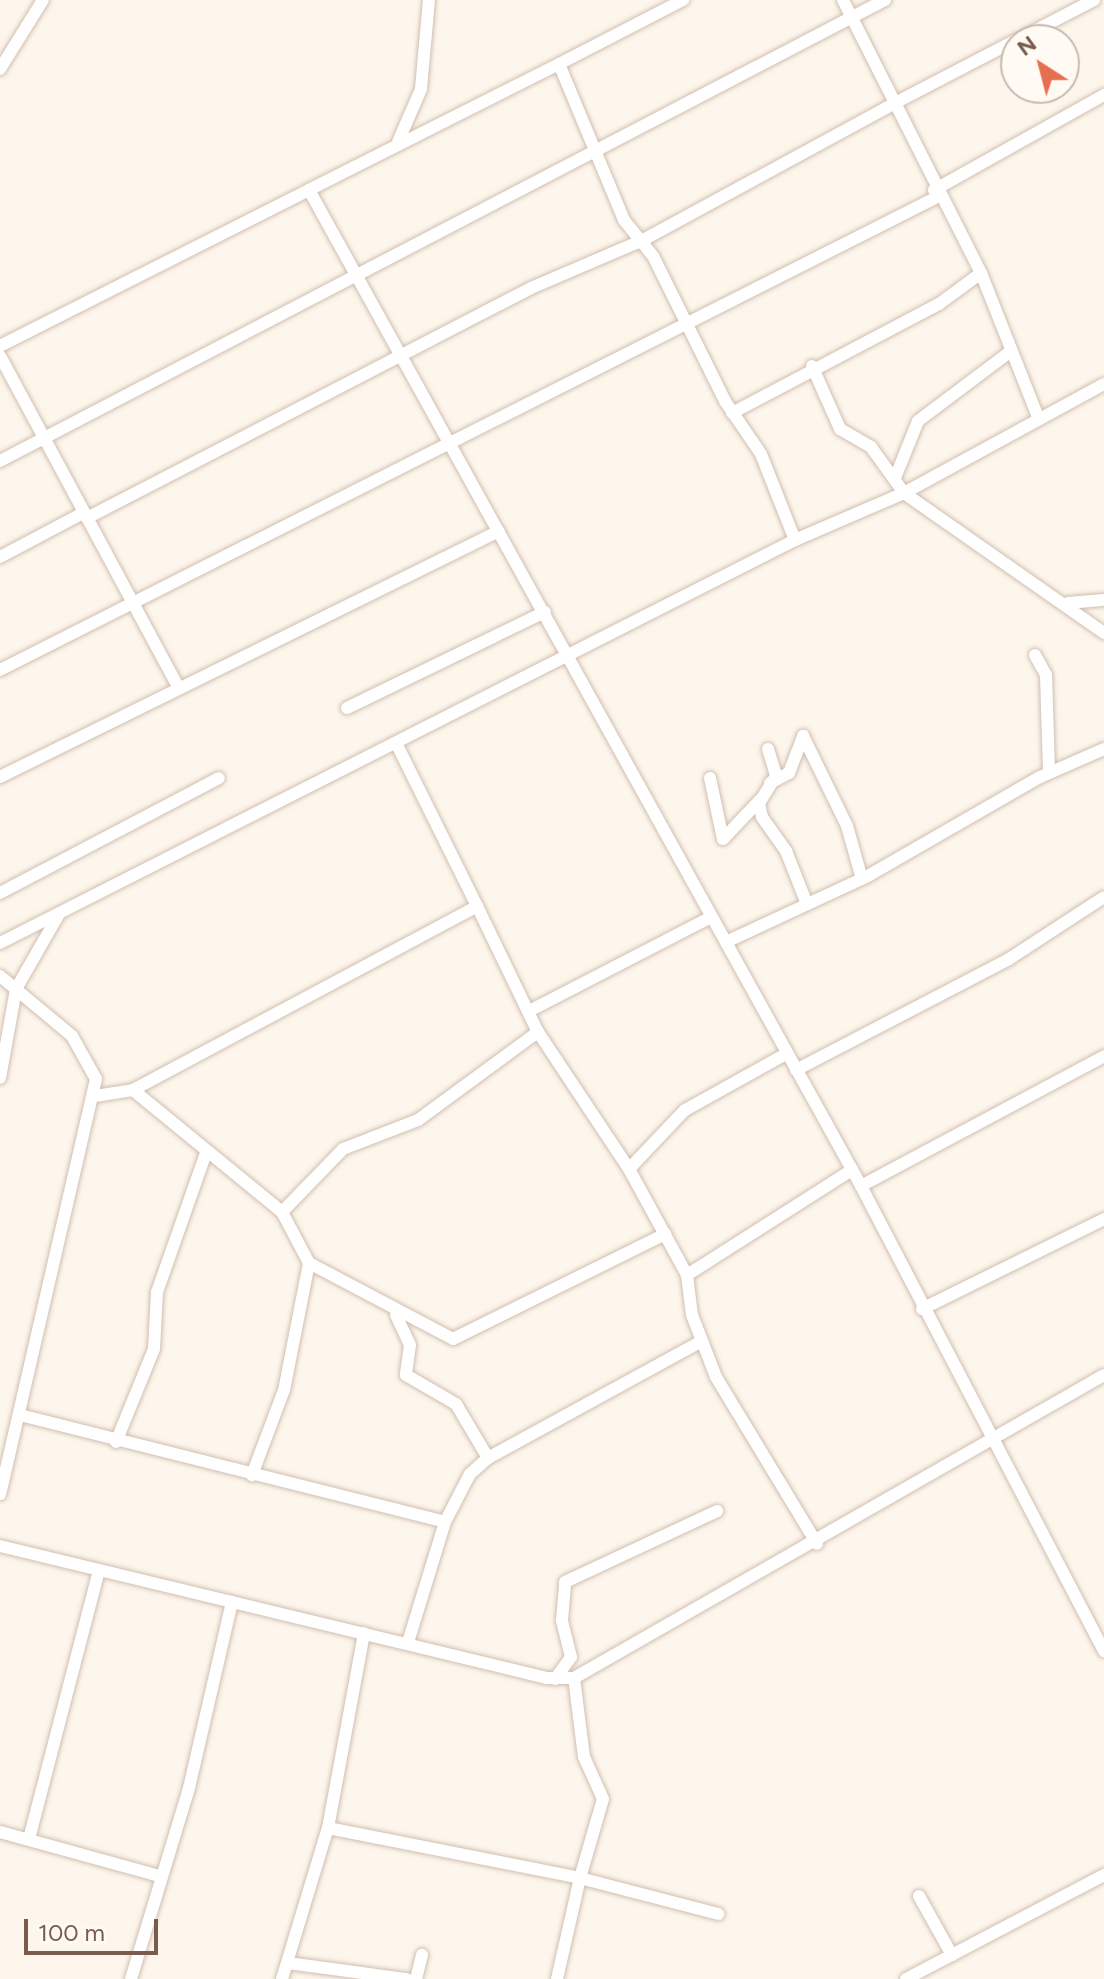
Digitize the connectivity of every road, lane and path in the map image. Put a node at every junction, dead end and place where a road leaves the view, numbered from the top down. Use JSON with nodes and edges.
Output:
{"nodes":[{"id":1,"x":43,"y":0,"type":"edge"},
{"id":2,"x":429,"y":0,"type":"edge"},
{"id":3,"x":683,"y":0,"type":"edge"},
{"id":4,"x":843,"y":0,"type":"edge"},
{"id":5,"x":885,"y":0,"type":"edge"},
{"id":6,"x":1094,"y":0,"type":"edge"},
{"id":7,"x":852,"y":19,"type":"junction"},
{"id":8,"x":1047,"y":24,"type":"edge"},
{"id":9,"x":1000,"y":48,"type":"edge"},
{"id":10,"x":559,"y":64,"type":"junction"},
{"id":11,"x":0,"y":69,"type":"edge"},
{"id":12,"x":1104,"y":95,"type":"edge"},
{"id":13,"x":895,"y":103,"type":"junction"},
{"id":14,"x":398,"y":142,"type":"junction"},
{"id":15,"x":597,"y":151,"type":"junction"},
{"id":16,"x":309,"y":190,"type":"junction"},
{"id":17,"x":935,"y":193,"type":"junction"},
{"id":18,"x":643,"y":240,"type":"junction"},
{"id":19,"x":981,"y":273,"type":"junction"},
{"id":20,"x":355,"y":275,"type":"junction"},
{"id":21,"x":689,"y":320,"type":"junction"},
{"id":22,"x":0,"y":346,"type":"edge"},
{"id":23,"x":1011,"y":351,"type":"junction"},
{"id":24,"x":0,"y":356,"type":"edge"},
{"id":25,"x":402,"y":357,"type":"junction"},
{"id":26,"x":812,"y":366,"type":"junction"},
{"id":27,"x":1104,"y":384,"type":"edge"},
{"id":28,"x":728,"y":407,"type":"junction"},
{"id":29,"x":1038,"y":417,"type":"junction"},
{"id":30,"x":45,"y":438,"type":"junction"},
{"id":31,"x":449,"y":439,"type":"junction"},
{"id":32,"x":0,"y":461,"type":"edge"},
{"id":33,"x":895,"y":478,"type":"junction"},
{"id":34,"x":904,"y":493,"type":"junction"},
{"id":35,"x":85,"y":515,"type":"junction"},
{"id":36,"x":499,"y":531,"type":"junction"},
{"id":37,"x":795,"y":540,"type":"junction"},
{"id":38,"x":0,"y":557,"type":"edge"},
{"id":39,"x":1104,"y":600,"type":"edge"},
{"id":40,"x":1068,"y":603,"type":"junction"},
{"id":41,"x":135,"y":606,"type":"junction"},
{"id":42,"x":545,"y":612,"type":"junction"},
{"id":43,"x":1104,"y":633,"type":"edge"},
{"id":44,"x":569,"y":655,"type":"junction"},
{"id":45,"x":1035,"y":655,"type":"dead end"},
{"id":46,"x":0,"y":670,"type":"edge"},
{"id":47,"x":178,"y":687,"type":"junction"},
{"id":48,"x":347,"y":708,"type":"dead end"},
{"id":49,"x":396,"y":743,"type":"junction"},
{"id":50,"x":768,"y":749,"type":"dead end"},
{"id":51,"x":1104,"y":749,"type":"edge"},
{"id":52,"x":1049,"y":773,"type":"junction"},
{"id":53,"x":0,"y":777,"type":"edge"},
{"id":54,"x":219,"y":778,"type":"dead end"},
{"id":55,"x":710,"y":778,"type":"dead end"},
{"id":56,"x":770,"y":783,"type":"junction"},
{"id":57,"x":760,"y":800,"type":"junction"},
{"id":58,"x":862,"y":879,"type":"junction"},
{"id":59,"x":0,"y":893,"type":"edge"},
{"id":60,"x":1104,"y":897,"type":"edge"},
{"id":61,"x":807,"y":904,"type":"junction"},
{"id":62,"x":477,"y":906,"type":"junction"},
{"id":63,"x":59,"y":913,"type":"junction"},
{"id":64,"x":711,"y":917,"type":"junction"},
{"id":65,"x":726,"y":942,"type":"junction"},
{"id":66,"x":0,"y":943,"type":"edge"},
{"id":67,"x":0,"y":976,"type":"edge"},
{"id":68,"x":16,"y":989,"type":"junction"},
{"id":69,"x":533,"y":1009,"type":"junction"},
{"id":70,"x":538,"y":1032,"type":"junction"},
{"id":71,"x":786,"y":1054,"type":"junction"},
{"id":72,"x":1104,"y":1056,"type":"edge"},
{"id":73,"x":796,"y":1070,"type":"junction"},
{"id":74,"x":0,"y":1078,"type":"edge"},
{"id":75,"x":133,"y":1090,"type":"junction"},
{"id":76,"x":95,"y":1096,"type":"junction"},
{"id":77,"x":206,"y":1153,"type":"junction"},
{"id":78,"x":629,"y":1169,"type":"junction"},
{"id":79,"x":852,"y":1170,"type":"junction"},
{"id":80,"x":861,"y":1186,"type":"junction"},
{"id":81,"x":282,"y":1212,"type":"junction"},
{"id":82,"x":1104,"y":1219,"type":"edge"},
{"id":83,"x":665,"y":1234,"type":"junction"},
{"id":84,"x":309,"y":1263,"type":"junction"},
{"id":85,"x":686,"y":1271,"type":"junction"},
{"id":86,"x":922,"y":1309,"type":"junction"},
{"id":87,"x":394,"y":1312,"type":"junction"},
{"id":88,"x":702,"y":1341,"type":"junction"},
{"id":89,"x":1104,"y":1375,"type":"edge"},
{"id":90,"x":20,"y":1415,"type":"junction"},
{"id":91,"x":992,"y":1441,"type":"junction"},
{"id":92,"x":116,"y":1442,"type":"junction"},
{"id":93,"x":488,"y":1458,"type":"junction"},
{"id":94,"x":252,"y":1475,"type":"junction"},
{"id":95,"x":0,"y":1494,"type":"edge"},
{"id":96,"x":717,"y":1511,"type":"dead end"},
{"id":97,"x":445,"y":1522,"type":"junction"},
{"id":98,"x":817,"y":1544,"type":"junction"},
{"id":99,"x":0,"y":1546,"type":"edge"},
{"id":100,"x":99,"y":1570,"type":"junction"},
{"id":101,"x":232,"y":1602,"type":"junction"},
{"id":102,"x":364,"y":1633,"type":"junction"},
{"id":103,"x":408,"y":1642,"type":"junction"},
{"id":104,"x":1104,"y":1651,"type":"edge"},
{"id":105,"x":574,"y":1678,"type":"junction"},
{"id":106,"x":555,"y":1679,"type":"junction"},
{"id":107,"x":328,"y":1828,"type":"junction"},
{"id":108,"x":0,"y":1832,"type":"edge"},
{"id":109,"x":29,"y":1839,"type":"junction"},
{"id":110,"x":1104,"y":1875,"type":"edge"},
{"id":111,"x":160,"y":1876,"type":"junction"},
{"id":112,"x":580,"y":1878,"type":"junction"},
{"id":113,"x":919,"y":1896,"type":"dead end"},
{"id":114,"x":718,"y":1914,"type":"dead end"},
{"id":115,"x":422,"y":1955,"type":"dead end"},
{"id":116,"x":952,"y":1955,"type":"junction"},
{"id":117,"x":288,"y":1963,"type":"junction"},
{"id":118,"x":131,"y":1979,"type":"edge"},
{"id":119,"x":282,"y":1979,"type":"edge"},
{"id":120,"x":407,"y":1979,"type":"edge"},
{"id":121,"x":416,"y":1979,"type":"edge"},
{"id":122,"x":557,"y":1979,"type":"edge"},
{"id":123,"x":906,"y":1979,"type":"edge"}],
"edges":[{"from":1,"to":11,"type":"street"},
{"from":2,"to":14,"type":"street"},
{"from":3,"to":10,"type":"street"},
{"from":4,"to":7,"type":"street"},
{"from":5,"to":7,"type":"street"},
{"from":6,"to":8,"type":"street"},
{"from":7,"to":13,"type":"street"},
{"from":7,"to":15,"type":"street"},
{"from":9,"to":13,"type":"street"},
{"from":10,"to":14,"type":"street"},
{"from":10,"to":15,"type":"street"},
{"from":12,"to":17,"type":"street"},
{"from":13,"to":17,"type":"street"},
{"from":13,"to":18,"type":"street"},
{"from":14,"to":16,"type":"street"},
{"from":15,"to":18,"type":"street"},
{"from":15,"to":20,"type":"street"},
{"from":16,"to":20,"type":"street"},
{"from":16,"to":22,"type":"street"},
{"from":17,"to":19,"type":"street"},
{"from":17,"to":21,"type":"street"},
{"from":18,"to":21,"type":"street"},
{"from":18,"to":25,"type":"street"},
{"from":19,"to":23,"type":"street"},
{"from":19,"to":26,"type":"street"},
{"from":20,"to":25,"type":"street"},
{"from":20,"to":30,"type":"street"},
{"from":21,"to":28,"type":"street"},
{"from":21,"to":31,"type":"street"},
{"from":23,"to":29,"type":"street"},
{"from":23,"to":33,"type":"street"},
{"from":24,"to":30,"type":"street"},
{"from":25,"to":31,"type":"street"},
{"from":25,"to":35,"type":"street"},
{"from":26,"to":28,"type":"street"},
{"from":26,"to":33,"type":"street"},
{"from":27,"to":29,"type":"street"},
{"from":28,"to":37,"type":"street"},
{"from":29,"to":34,"type":"street"},
{"from":30,"to":32,"type":"street"},
{"from":30,"to":35,"type":"street"},
{"from":31,"to":36,"type":"street"},
{"from":31,"to":41,"type":"street"},
{"from":33,"to":34,"type":"street"},
{"from":34,"to":37,"type":"street"},
{"from":34,"to":40,"type":"street"},
{"from":35,"to":38,"type":"street"},
{"from":35,"to":41,"type":"street"},
{"from":36,"to":42,"type":"street"},
{"from":36,"to":47,"type":"street"},
{"from":37,"to":44,"type":"street"},
{"from":39,"to":40,"type":"street"},
{"from":40,"to":43,"type":"street"},
{"from":41,"to":46,"type":"street"},
{"from":41,"to":47,"type":"street"},
{"from":42,"to":44,"type":"street"},
{"from":42,"to":48,"type":"street"},
{"from":44,"to":49,"type":"street"},
{"from":44,"to":64,"type":"street"},
{"from":45,"to":52,"type":"street"},
{"from":47,"to":53,"type":"street"},
{"from":49,"to":62,"type":"street"},
{"from":49,"to":63,"type":"street"},
{"from":50,"to":56,"type":"street"},
{"from":51,"to":52,"type":"street"},
{"from":52,"to":58,"type":"street"},
{"from":54,"to":59,"type":"street"},
{"from":55,"to":57,"type":"street"},
{"from":56,"to":57,"type":"street"},
{"from":56,"to":58,"type":"street"},
{"from":57,"to":61,"type":"street"},
{"from":58,"to":61,"type":"street"},
{"from":60,"to":73,"type":"street"},
{"from":61,"to":65,"type":"street"},
{"from":62,"to":69,"type":"street"},
{"from":62,"to":75,"type":"street"},
{"from":63,"to":66,"type":"street"},
{"from":63,"to":68,"type":"street"},
{"from":64,"to":65,"type":"street"},
{"from":64,"to":69,"type":"street"},
{"from":65,"to":71,"type":"street"},
{"from":67,"to":68,"type":"street"},
{"from":68,"to":74,"type":"street"},
{"from":68,"to":76,"type":"street"},
{"from":69,"to":70,"type":"street"},
{"from":70,"to":78,"type":"street"},
{"from":70,"to":81,"type":"street"},
{"from":71,"to":73,"type":"street"},
{"from":71,"to":78,"type":"street"},
{"from":72,"to":80,"type":"street"},
{"from":73,"to":79,"type":"street"},
{"from":75,"to":76,"type":"street"},
{"from":75,"to":77,"type":"street"},
{"from":76,"to":90,"type":"street"},
{"from":77,"to":81,"type":"street"},
{"from":77,"to":92,"type":"street"},
{"from":78,"to":83,"type":"street"},
{"from":79,"to":80,"type":"street"},
{"from":79,"to":85,"type":"street"},
{"from":80,"to":86,"type":"street"},
{"from":81,"to":84,"type":"street"},
{"from":82,"to":86,"type":"street"},
{"from":83,"to":85,"type":"street"},
{"from":83,"to":87,"type":"street"},
{"from":84,"to":87,"type":"street"},
{"from":84,"to":94,"type":"street"},
{"from":85,"to":88,"type":"street"},
{"from":86,"to":91,"type":"street"},
{"from":87,"to":93,"type":"street"},
{"from":88,"to":93,"type":"street"},
{"from":88,"to":98,"type":"street"},
{"from":89,"to":91,"type":"street"},
{"from":90,"to":92,"type":"street"},
{"from":90,"to":95,"type":"street"},
{"from":91,"to":98,"type":"street"},
{"from":91,"to":104,"type":"street"},
{"from":92,"to":94,"type":"street"},
{"from":93,"to":97,"type":"street"},
{"from":94,"to":97,"type":"street"},
{"from":96,"to":106,"type":"street"},
{"from":97,"to":103,"type":"street"},
{"from":98,"to":105,"type":"street"},
{"from":99,"to":100,"type":"street"},
{"from":100,"to":101,"type":"street"},
{"from":100,"to":109,"type":"street"},
{"from":101,"to":102,"type":"street"},
{"from":101,"to":111,"type":"street"},
{"from":102,"to":103,"type":"street"},
{"from":102,"to":107,"type":"street"},
{"from":103,"to":106,"type":"street"},
{"from":105,"to":106,"type":"street"},
{"from":105,"to":112,"type":"street"},
{"from":107,"to":112,"type":"street"},
{"from":107,"to":117,"type":"street"},
{"from":108,"to":109,"type":"street"},
{"from":109,"to":111,"type":"street"},
{"from":110,"to":116,"type":"street"},
{"from":111,"to":118,"type":"street"},
{"from":112,"to":114,"type":"street"},
{"from":112,"to":122,"type":"street"},
{"from":113,"to":116,"type":"street"},
{"from":115,"to":121,"type":"street"},
{"from":116,"to":123,"type":"street"},
{"from":117,"to":119,"type":"street"},
{"from":117,"to":120,"type":"street"}]}
